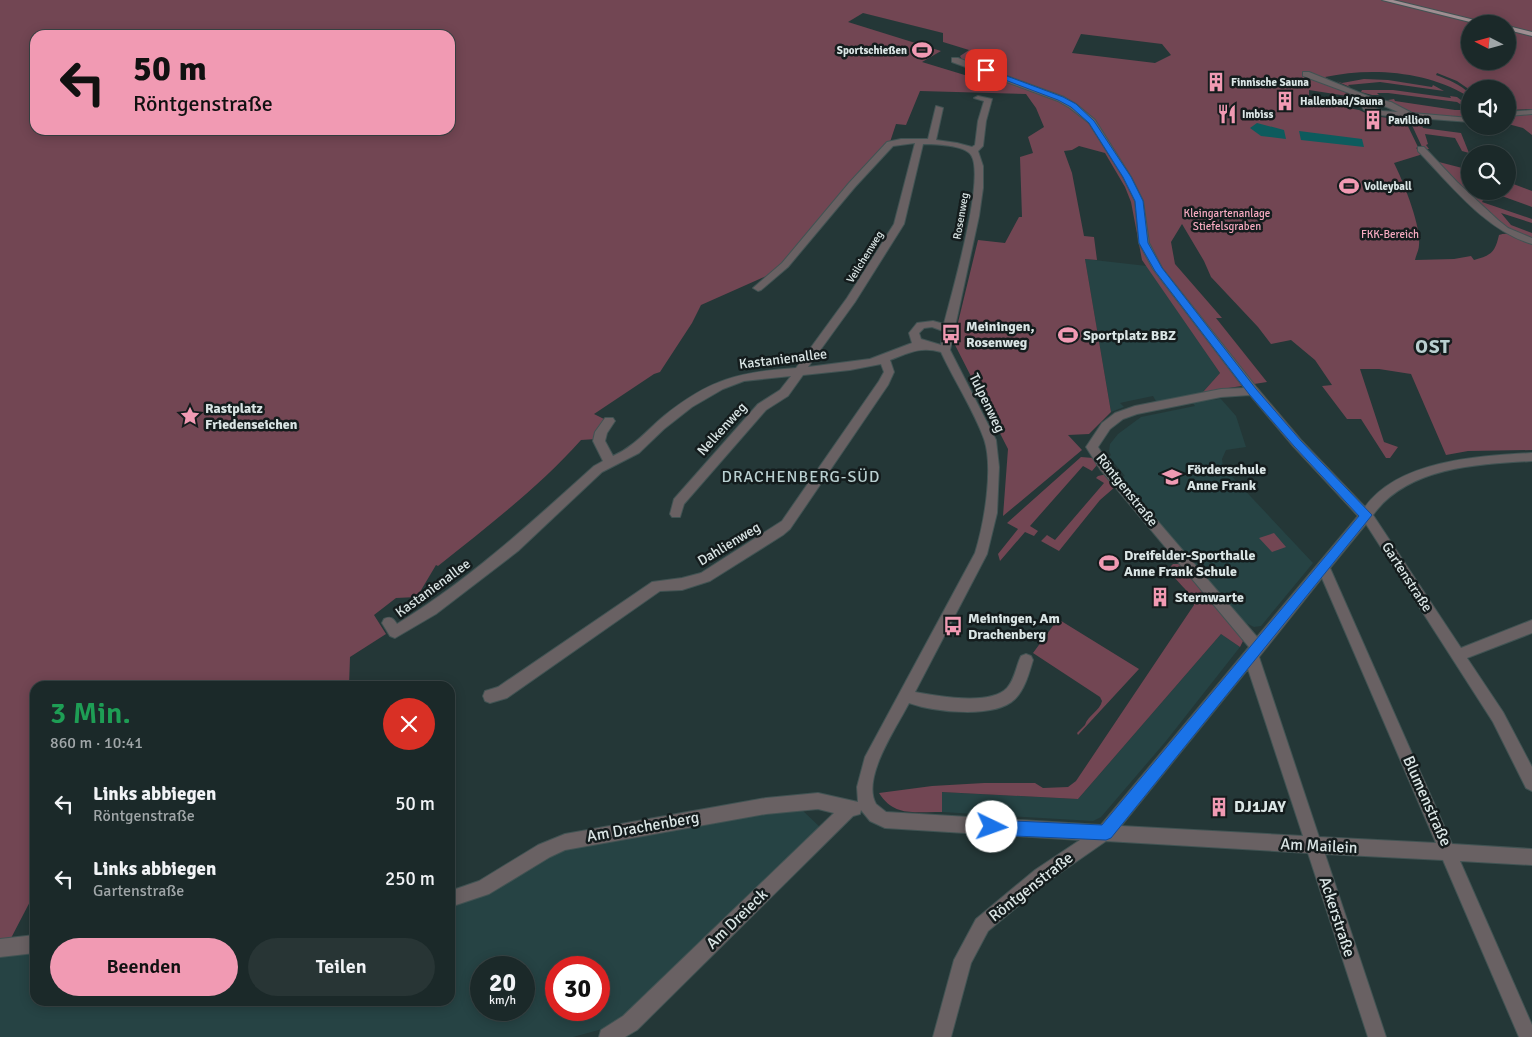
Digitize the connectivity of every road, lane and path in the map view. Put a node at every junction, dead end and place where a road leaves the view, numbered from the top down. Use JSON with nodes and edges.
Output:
{"nodes":[{"id":1,"x":1385,"y":0,"type":"edge"},
{"id":2,"x":1461,"y":18,"type":"edge"},
{"id":3,"x":1516,"y":30,"type":"edge"},
{"id":4,"x":1532,"y":34,"type":"edge"},
{"id":5,"x":956,"y":60,"type":"dead end"},
{"id":6,"x":1306,"y":74,"type":"dead end"},
{"id":7,"x":978,"y":98,"type":"dead end"},
{"id":8,"x":939,"y":108,"type":"dead end"},
{"id":9,"x":1532,"y":112,"type":"edge"},
{"id":10,"x":1516,"y":113,"type":"edge"},
{"id":11,"x":1461,"y":119,"type":"edge"},
{"id":12,"x":920,"y":141,"type":"junction"},
{"id":13,"x":931,"y":142,"type":"junction"},
{"id":14,"x":1421,"y":149,"type":"dead end"},
{"id":15,"x":973,"y":151,"type":"junction"},
{"id":16,"x":1532,"y":241,"type":"edge"},
{"id":17,"x":758,"y":288,"type":"dead end"},
{"id":18,"x":947,"y":329,"type":"junction"},
{"id":19,"x":920,"y":344,"type":"junction"},
{"id":20,"x":944,"y":350,"type":"junction"},
{"id":21,"x":885,"y":360,"type":"junction"},
{"id":22,"x":801,"y":372,"type":"junction"},
{"id":23,"x":1252,"y":391,"type":"junction"},
{"id":24,"x":609,"y":421,"type":"dead end"},
{"id":25,"x":1532,"y":457,"type":"edge"},
{"id":26,"x":610,"y":461,"type":"junction"},
{"id":27,"x":676,"y":514,"type":"dead end"},
{"id":28,"x":1366,"y":515,"type":"junction"},
{"id":29,"x":1323,"y":566,"type":"junction"},
{"id":30,"x":389,"y":623,"type":"dead end"},
{"id":31,"x":1532,"y":626,"type":"edge"},
{"id":32,"x":1254,"y":651,"type":"junction"},
{"id":33,"x":1458,"y":655,"type":"junction"},
{"id":34,"x":1026,"y":660,"type":"dead end"},
{"id":35,"x":906,"y":695,"type":"junction"},
{"id":36,"x":490,"y":696,"type":"dead end"},
{"id":37,"x":1532,"y":784,"type":"edge"},
{"id":38,"x":849,"y":809,"type":"junction"},
{"id":39,"x":871,"y":810,"type":"junction"},
{"id":40,"x":1106,"y":832,"type":"junction"},
{"id":41,"x":1314,"y":846,"type":"junction"},
{"id":42,"x":1449,"y":852,"type":"junction"},
{"id":43,"x":1532,"y":857,"type":"edge"},
{"id":44,"x":455,"y":897,"type":"edge"},
{"id":45,"x":30,"y":945,"type":"edge"},
{"id":46,"x":0,"y":948,"type":"edge"},
{"id":47,"x":608,"y":1037,"type":"edge"},
{"id":48,"x":942,"y":1037,"type":"edge"},
{"id":49,"x":1377,"y":1037,"type":"edge"},
{"id":50,"x":1528,"y":1037,"type":"edge"}],
"edges":[{"from":1,"to":2,"type":"main road"},
{"from":3,"to":4,"type":"main road"},
{"from":5,"to":23,"type":"street","name":"Gartenstraße"},
{"from":6,"to":11,"type":"street"},
{"from":7,"to":15,"type":"street"},
{"from":8,"to":13,"type":"street"},
{"from":9,"to":10,"type":"street"},
{"from":12,"to":13,"type":"street"},
{"from":12,"to":17,"type":"street"},
{"from":12,"to":22,"type":"street","name":"Veilchenweg"},
{"from":13,"to":15,"type":"street"},
{"from":14,"to":16,"type":"street"},
{"from":15,"to":18,"type":"street","name":"Rosenweg"},
{"from":18,"to":19,"type":"street"},
{"from":18,"to":20,"type":"street","name":"Rosenweg"},
{"from":19,"to":20,"type":"street"},
{"from":19,"to":21,"type":"street","name":"Kastanienallee"},
{"from":20,"to":35,"type":"street","name":"Tulpenweg"},
{"from":21,"to":22,"type":"street","name":"Kastanienallee"},
{"from":21,"to":36,"type":"street","name":"Dahlienweg"},
{"from":22,"to":26,"type":"street","name":"Kastanienallee"},
{"from":22,"to":27,"type":"street","name":"Nelkenweg"},
{"from":23,"to":28,"type":"street","name":"Gartenstraße"},
{"from":23,"to":32,"type":"street","name":"Röntgenstraße"},
{"from":24,"to":26,"type":"street"},
{"from":25,"to":28,"type":"street","name":"Röntgenstraße"},
{"from":26,"to":30,"type":"street","name":"Kastanienallee"},
{"from":28,"to":29,"type":"street","name":"Röntgenstraße"},
{"from":28,"to":33,"type":"street","name":"Gartenstraße"},
{"from":29,"to":32,"type":"street","name":"Röntgenstraße"},
{"from":29,"to":42,"type":"street","name":"Blumenstraße"},
{"from":31,"to":33,"type":"street"},
{"from":32,"to":40,"type":"street","name":"Röntgenstraße"},
{"from":32,"to":41,"type":"street","name":"Ackerstraße"},
{"from":33,"to":37,"type":"street","name":"Gartenstraße"},
{"from":34,"to":35,"type":"street"},
{"from":35,"to":39,"type":"street"},
{"from":38,"to":39,"type":"street"},
{"from":38,"to":44,"type":"street","name":"Am Drachenberg"},
{"from":38,"to":47,"type":"street","name":"Am Dreieck"},
{"from":39,"to":40,"type":"street"},
{"from":40,"to":41,"type":"street","name":"Am Mailein"},
{"from":40,"to":48,"type":"street","name":"Röntgenstraße"},
{"from":41,"to":42,"type":"street","name":"Am Mailein"},
{"from":41,"to":49,"type":"street","name":"Ackerstraße"},
{"from":42,"to":43,"type":"street","name":"Am Mailein"},
{"from":42,"to":50,"type":"street","name":"Blumenstraße"},
{"from":45,"to":46,"type":"street"}]}
